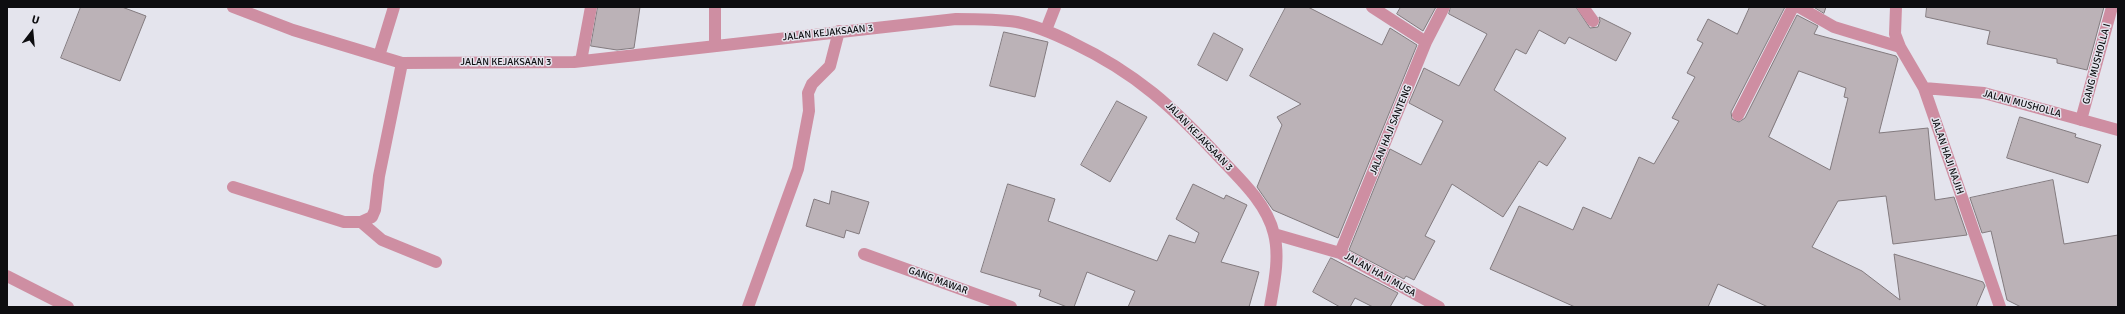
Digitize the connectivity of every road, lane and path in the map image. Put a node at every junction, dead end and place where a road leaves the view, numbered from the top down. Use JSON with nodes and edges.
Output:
{"nodes":[{"id":1,"x":233,"y":7,"type":"edge"},
{"id":2,"x":394,"y":7,"type":"edge"},
{"id":3,"x":591,"y":7,"type":"edge"},
{"id":4,"x":715,"y":7,"type":"edge"},
{"id":5,"x":1055,"y":7,"type":"edge"},
{"id":6,"x":1372,"y":7,"type":"edge"},
{"id":7,"x":1444,"y":7,"type":"edge"},
{"id":8,"x":1584,"y":7,"type":"edge"},
{"id":9,"x":1793,"y":7,"type":"edge"},
{"id":10,"x":1799,"y":7,"type":"edge"},
{"id":11,"x":1896,"y":7,"type":"edge"},
{"id":12,"x":2112,"y":7,"type":"edge"},
{"id":13,"x":1592,"y":21,"type":"dead end"},
{"id":14,"x":1046,"y":30,"type":"junction"},
{"id":15,"x":839,"y":31,"type":"junction"},
{"id":16,"x":1426,"y":42,"type":"junction"},
{"id":17,"x":715,"y":46,"type":"junction"},
{"id":18,"x":1900,"y":47,"type":"junction"},
{"id":19,"x":379,"y":56,"type":"junction"},
{"id":20,"x":581,"y":61,"type":"junction"},
{"id":21,"x":402,"y":63,"type":"junction"},
{"id":22,"x":1924,"y":88,"type":"junction"},
{"id":23,"x":1738,"y":115,"type":"dead end"},
{"id":24,"x":2081,"y":120,"type":"junction"},
{"id":25,"x":2118,"y":130,"type":"edge"},
{"id":26,"x":233,"y":187,"type":"dead end"},
{"id":27,"x":361,"y":222,"type":"junction"},
{"id":28,"x":1274,"y":234,"type":"junction"},
{"id":29,"x":1340,"y":253,"type":"junction"},
{"id":30,"x":864,"y":254,"type":"dead end"},
{"id":31,"x":436,"y":262,"type":"dead end"},
{"id":32,"x":7,"y":276,"type":"edge"},
{"id":33,"x":68,"y":307,"type":"edge"},
{"id":34,"x":748,"y":307,"type":"edge"},
{"id":35,"x":1011,"y":307,"type":"edge"},
{"id":36,"x":1270,"y":307,"type":"edge"},
{"id":37,"x":1439,"y":307,"type":"edge"},
{"id":38,"x":2000,"y":307,"type":"edge"}],
"edges":[{"from":1,"to":19,"type":"street","name":"JALAN KEJAKSAAN 3"},
{"from":2,"to":19,"type":"street"},
{"from":3,"to":20,"type":"street"},
{"from":4,"to":17,"type":"street"},
{"from":5,"to":14,"type":"street"},
{"from":6,"to":16,"type":"street"},
{"from":7,"to":16,"type":"street","name":"JALAN HAJI SANTENG"},
{"from":8,"to":13,"type":"street"},
{"from":9,"to":23,"type":"street"},
{"from":10,"to":18,"type":"street"},
{"from":11,"to":18,"type":"street","name":"JALAN HAJI NAJIH"},
{"from":12,"to":24,"type":"street","name":"GANG MUSHOLLA I"},
{"from":14,"to":15,"type":"street","name":"JALAN KEJAKSAAN 3"},
{"from":14,"to":28,"type":"street","name":"JALAN KEJAKSAAN 3"},
{"from":15,"to":17,"type":"street","name":"JALAN KEJAKSAAN 3"},
{"from":15,"to":34,"type":"street"},
{"from":16,"to":29,"type":"street","name":"JALAN HAJI SANTENG"},
{"from":17,"to":20,"type":"street","name":"JALAN KEJAKSAAN 3"},
{"from":18,"to":22,"type":"street","name":"JALAN HAJI NAJIH"},
{"from":19,"to":21,"type":"street","name":"JALAN KEJAKSAAN 3"},
{"from":20,"to":21,"type":"street","name":"JALAN KEJAKSAAN 3"},
{"from":21,"to":27,"type":"street"},
{"from":22,"to":24,"type":"street","name":"JALAN MUSHOLLA"},
{"from":22,"to":38,"type":"street","name":"JALAN HAJI NAJIH"},
{"from":24,"to":25,"type":"street","name":"JALAN MUSHOLLA"},
{"from":26,"to":27,"type":"street"},
{"from":27,"to":31,"type":"street"},
{"from":28,"to":29,"type":"street","name":"JALAN HAJI MUSA"},
{"from":28,"to":36,"type":"street","name":"JALAN KEJAKSAAN 3"},
{"from":29,"to":37,"type":"street","name":"JALAN HAJI MUSA"},
{"from":30,"to":35,"type":"street","name":"GANG MAWAR"},
{"from":32,"to":33,"type":"street"}]}
